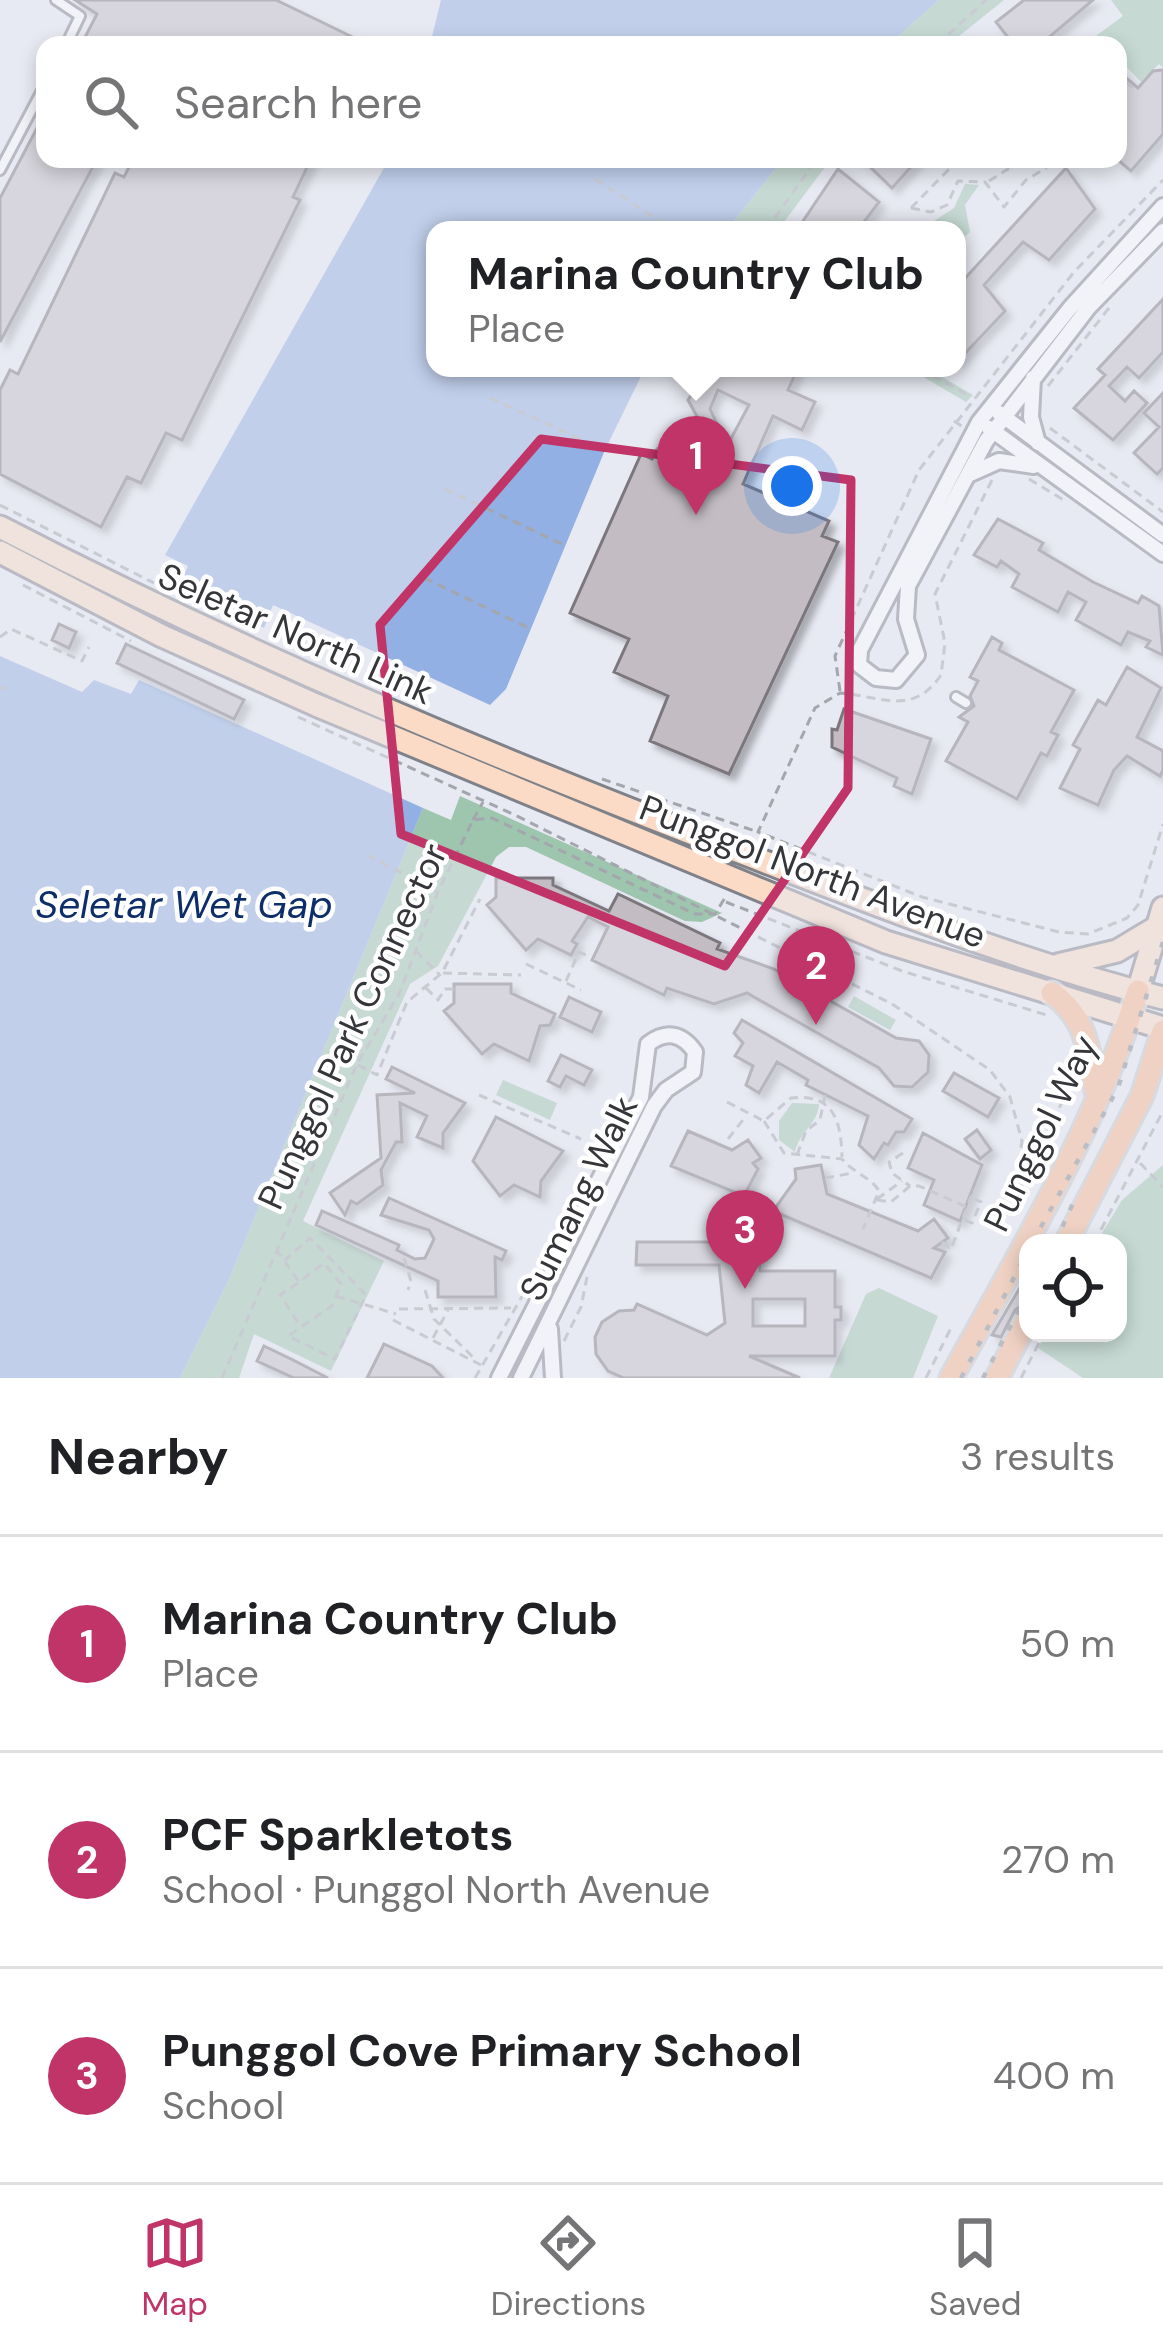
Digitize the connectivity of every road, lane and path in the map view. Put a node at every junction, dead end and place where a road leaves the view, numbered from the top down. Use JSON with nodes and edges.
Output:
{"nodes":[{"id":1,"x":56,"y":0,"type":"edge"},
{"id":2,"x":986,"y":0,"type":"edge"},
{"id":3,"x":70,"y":36,"type":"edge"},
{"id":4,"x":947,"y":36,"type":"edge"},
{"id":5,"x":1127,"y":83,"type":"edge"},
{"id":6,"x":1136,"y":90,"type":"dead end"},
{"id":7,"x":36,"y":102,"type":"edge"},
{"id":8,"x":811,"y":168,"type":"edge"},
{"id":9,"x":950,"y":168,"type":"edge"},
{"id":10,"x":1008,"y":168,"type":"edge"},
{"id":11,"x":1046,"y":168,"type":"edge"},
{"id":12,"x":0,"y":170,"type":"edge"},
{"id":13,"x":595,"y":179,"type":"dead end"},
{"id":14,"x":1163,"y":180,"type":"edge"},
{"id":15,"x":985,"y":182,"type":"junction"},
{"id":16,"x":1163,"y":206,"type":"edge"},
{"id":17,"x":660,"y":221,"type":"edge"},
{"id":18,"x":772,"y":221,"type":"edge"},
{"id":19,"x":1163,"y":231,"type":"edge"},
{"id":20,"x":1113,"y":302,"type":"dead end"},
{"id":21,"x":1084,"y":304,"type":"junction"},
{"id":22,"x":938,"y":377,"type":"edge"},
{"id":23,"x":1033,"y":378,"type":"junction"},
{"id":24,"x":975,"y":395,"type":"junction"},
{"id":25,"x":490,"y":398,"type":"dead end"},
{"id":26,"x":1044,"y":399,"type":"dead end"},
{"id":27,"x":996,"y":412,"type":"junction"},
{"id":28,"x":1045,"y":423,"type":"dead end"},
{"id":29,"x":986,"y":426,"type":"junction"},
{"id":30,"x":1038,"y":443,"type":"junction"},
{"id":31,"x":605,"y":449,"type":"dead end"},
{"id":32,"x":1045,"y":469,"type":"junction"},
{"id":33,"x":965,"y":477,"type":"junction"},
{"id":34,"x":445,"y":489,"type":"dead end"},
{"id":35,"x":0,"y":505,"type":"edge"},
{"id":36,"x":1163,"y":512,"type":"edge"},
{"id":37,"x":0,"y":527,"type":"edge"},
{"id":38,"x":1163,"y":536,"type":"edge"},
{"id":39,"x":566,"y":546,"type":"dead end"},
{"id":40,"x":0,"y":553,"type":"edge"},
{"id":41,"x":1163,"y":554,"type":"edge"},
{"id":42,"x":424,"y":578,"type":"dead end"},
{"id":43,"x":22,"y":584,"type":"dead end"},
{"id":44,"x":156,"y":584,"type":"dead end"},
{"id":45,"x":532,"y":629,"type":"dead end"},
{"id":46,"x":0,"y":637,"type":"edge"},
{"id":47,"x":140,"y":645,"type":"dead end"},
{"id":48,"x":89,"y":647,"type":"dead end"},
{"id":49,"x":841,"y":693,"type":"dead end"},
{"id":50,"x":956,"y":698,"type":"dead end"},
{"id":51,"x":966,"y":704,"type":"dead end"},
{"id":52,"x":287,"y":712,"type":"dead end"},
{"id":53,"x":599,"y":778,"type":"dead end"},
{"id":54,"x":570,"y":787,"type":"joint"},
{"id":55,"x":511,"y":789,"type":"joint"},
{"id":56,"x":484,"y":801,"type":"junction"},
{"id":57,"x":473,"y":820,"type":"junction"},
{"id":58,"x":1163,"y":824,"type":"edge"},
{"id":59,"x":758,"y":832,"type":"dead end"},
{"id":60,"x":781,"y":843,"type":"dead end"},
{"id":61,"x":368,"y":855,"type":"dead end"},
{"id":62,"x":438,"y":892,"type":"junction"},
{"id":63,"x":480,"y":899,"type":"dead end"},
{"id":64,"x":715,"y":914,"type":"junction"},
{"id":65,"x":1160,"y":918,"type":"edge"},
{"id":66,"x":415,"y":950,"type":"junction"},
{"id":67,"x":586,"y":955,"type":"dead end"},
{"id":68,"x":526,"y":964,"type":"dead end"},
{"id":69,"x":1051,"y":966,"type":"junction"},
{"id":70,"x":441,"y":974,"type":"junction"},
{"id":71,"x":520,"y":975,"type":"dead end"},
{"id":72,"x":565,"y":982,"type":"junction"},
{"id":73,"x":425,"y":987,"type":"junction"},
{"id":74,"x":454,"y":988,"type":"dead end"},
{"id":75,"x":581,"y":990,"type":"dead end"},
{"id":76,"x":1138,"y":991,"type":"junction"},
{"id":77,"x":1052,"y":993,"type":"junction"},
{"id":78,"x":1163,"y":998,"type":"edge"},
{"id":79,"x":1054,"y":1018,"type":"dead end"},
{"id":80,"x":1130,"y":1018,"type":"junction"},
{"id":81,"x":1163,"y":1029,"type":"edge"},
{"id":82,"x":1069,"y":1040,"type":"dead end"},
{"id":83,"x":357,"y":1064,"type":"junction"},
{"id":84,"x":1163,"y":1077,"type":"edge"},
{"id":85,"x":811,"y":1088,"type":"dead end"},
{"id":86,"x":826,"y":1090,"type":"dead end"},
{"id":87,"x":1096,"y":1092,"type":"junction"},
{"id":88,"x":479,"y":1095,"type":"dead end"},
{"id":89,"x":805,"y":1096,"type":"junction"},
{"id":90,"x":1142,"y":1096,"type":"junction"},
{"id":91,"x":821,"y":1101,"type":"junction"},
{"id":92,"x":727,"y":1102,"type":"dead end"},
{"id":93,"x":1163,"y":1111,"type":"edge"},
{"id":94,"x":748,"y":1115,"type":"junction"},
{"id":95,"x":764,"y":1121,"type":"junction"},
{"id":96,"x":581,"y":1138,"type":"dead end"},
{"id":97,"x":728,"y":1139,"type":"dead end"},
{"id":98,"x":903,"y":1153,"type":"dead end"},
{"id":99,"x":796,"y":1157,"type":"junction"},
{"id":100,"x":842,"y":1159,"type":"junction"},
{"id":101,"x":1140,"y":1163,"type":"junction"},
{"id":102,"x":853,"y":1173,"type":"junction"},
{"id":103,"x":825,"y":1178,"type":"dead end"},
{"id":104,"x":904,"y":1181,"type":"junction"},
{"id":105,"x":910,"y":1186,"type":"junction"},
{"id":106,"x":1163,"y":1186,"type":"edge"},
{"id":107,"x":974,"y":1189,"type":"dead end"},
{"id":108,"x":974,"y":1198,"type":"junction"},
{"id":109,"x":875,"y":1200,"type":"junction"},
{"id":110,"x":969,"y":1208,"type":"junction"},
{"id":111,"x":965,"y":1220,"type":"dead end"},
{"id":112,"x":863,"y":1229,"type":"dead end"},
{"id":113,"x":1071,"y":1234,"type":"edge"},
{"id":114,"x":1099,"y":1234,"type":"edge"},
{"id":115,"x":942,"y":1242,"type":"dead end"},
{"id":116,"x":276,"y":1249,"type":"junction"},
{"id":117,"x":404,"y":1258,"type":"dead end"},
{"id":118,"x":285,"y":1260,"type":"junction"},
{"id":119,"x":299,"y":1282,"type":"junction"},
{"id":120,"x":408,"y":1290,"type":"dead end"},
{"id":121,"x":424,"y":1290,"type":"dead end"},
{"id":122,"x":336,"y":1296,"type":"junction"},
{"id":123,"x":362,"y":1304,"type":"junction"},
{"id":124,"x":449,"y":1308,"type":"junction"},
{"id":125,"x":514,"y":1308,"type":"dead end"},
{"id":126,"x":428,"y":1309,"type":"junction"},
{"id":127,"x":396,"y":1314,"type":"junction"},
{"id":128,"x":550,"y":1324,"type":"junction"},
{"id":129,"x":440,"y":1325,"type":"junction"},
{"id":130,"x":952,"y":1326,"type":"dead end"},
{"id":131,"x":301,"y":1327,"type":"junction"},
{"id":132,"x":1019,"y":1336,"type":"edge"},
{"id":133,"x":433,"y":1340,"type":"junction"},
{"id":134,"x":1039,"y":1342,"type":"edge"},
{"id":135,"x":222,"y":1378,"type":"edge"},
{"id":136,"x":499,"y":1378,"type":"edge"},
{"id":137,"x":521,"y":1378,"type":"edge"},
{"id":138,"x":553,"y":1378,"type":"edge"},
{"id":139,"x":926,"y":1378,"type":"edge"},
{"id":140,"x":951,"y":1378,"type":"edge"},
{"id":141,"x":998,"y":1378,"type":"edge"},
{"id":142,"x":1021,"y":1378,"type":"edge"}],
"edges":[{"from":1,"to":3,"type":"lane"},
{"from":2,"to":4,"type":"path"},
{"from":5,"to":6,"type":"path"},
{"from":7,"to":12,"type":"lane"},
{"from":8,"to":18,"type":"path"},
{"from":9,"to":15,"type":"path"},
{"from":10,"to":15,"type":"path"},
{"from":11,"to":15,"type":"path"},
{"from":13,"to":17,"type":"path"},
{"from":14,"to":24,"type":"path"},
{"from":16,"to":21,"type":"street"},
{"from":19,"to":21,"type":"street"},
{"from":20,"to":26,"type":"path"},
{"from":21,"to":23,"type":"street"},
{"from":21,"to":27,"type":"street"},
{"from":22,"to":24,"type":"path"},
{"from":23,"to":27,"type":"street"},
{"from":23,"to":30,"type":"street"},
{"from":24,"to":49,"type":"path"},
{"from":25,"to":31,"type":"path"},
{"from":27,"to":29,"type":"street"},
{"from":27,"to":30,"type":"street"},
{"from":28,"to":36,"type":"path"},
{"from":29,"to":32,"type":"street"},
{"from":29,"to":33,"type":"street"},
{"from":29,"to":33,"type":"street"},
{"from":30,"to":38,"type":"street"},
{"from":32,"to":33,"type":"street"},
{"from":32,"to":41,"type":"street"},
{"from":34,"to":39,"type":"path"},
{"from":35,"to":44,"type":"path"},
{"from":37,"to":54,"type":"main road","name":"Seletar North Link"},
{"from":40,"to":55,"type":"main road","name":"Seletar North Link"},
{"from":42,"to":45,"type":"path"},
{"from":43,"to":47,"type":"path"},
{"from":46,"to":48,"type":"path"},
{"from":50,"to":51,"type":"lane"},
{"from":52,"to":56,"type":"path"},
{"from":53,"to":59,"type":"path"},
{"from":54,"to":69,"type":"main road","name":"Punggol North Avenue"},
{"from":55,"to":77,"type":"main road","name":"Punggol North Avenue"},
{"from":56,"to":57,"type":"path"},
{"from":56,"to":64,"type":"path"},
{"from":57,"to":62,"type":"path","name":"Punggol Park Connector"},
{"from":57,"to":64,"type":"path","name":"Punggol Park Connector"},
{"from":58,"to":60,"type":"path"},
{"from":61,"to":62,"type":"path"},
{"from":62,"to":66,"type":"path","name":"Punggol Park Connector"},
{"from":63,"to":70,"type":"path"},
{"from":64,"to":79,"type":"path"},
{"from":64,"to":82,"type":"path"},
{"from":65,"to":69,"type":"main road"},
{"from":65,"to":76,"type":"main road","name":"Punggol Way"},
{"from":66,"to":70,"type":"path"},
{"from":66,"to":83,"type":"path","name":"Punggol Park Connector"},
{"from":67,"to":72,"type":"path"},
{"from":68,"to":72,"type":"path"},
{"from":69,"to":76,"type":"main road","name":"Punggol North Avenue"},
{"from":70,"to":71,"type":"path"},
{"from":70,"to":73,"type":"path"},
{"from":72,"to":75,"type":"path"},
{"from":73,"to":74,"type":"path"},
{"from":73,"to":83,"type":"path"},
{"from":76,"to":78,"type":"main road","name":"Punggol North Avenue"},
{"from":76,"to":80,"type":"main road","name":"Punggol Way"},
{"from":77,"to":80,"type":"main road","name":"Punggol North Avenue"},
{"from":77,"to":87,"type":"main road"},
{"from":80,"to":81,"type":"main road","name":"Punggol North Avenue"},
{"from":80,"to":87,"type":"main road","name":"Punggol Way"},
{"from":81,"to":90,"type":"main road","name":"Punggol Way"},
{"from":83,"to":116,"type":"path","name":"Punggol Park Connector"},
{"from":84,"to":90,"type":"main road"},
{"from":85,"to":89,"type":"path"},
{"from":86,"to":91,"type":"path"},
{"from":87,"to":140,"type":"main road","name":"Punggol Way"},
{"from":88,"to":96,"type":"path"},
{"from":89,"to":91,"type":"path"},
{"from":89,"to":95,"type":"path"},
{"from":90,"to":113,"type":"main road","name":"Punggol Way"},
{"from":91,"to":99,"type":"path"},
{"from":91,"to":100,"type":"path"},
{"from":92,"to":94,"type":"path"},
{"from":93,"to":101,"type":"path"},
{"from":94,"to":95,"type":"path"},
{"from":94,"to":97,"type":"path"},
{"from":95,"to":99,"type":"path"},
{"from":98,"to":104,"type":"path"},
{"from":99,"to":100,"type":"path"},
{"from":100,"to":102,"type":"path"},
{"from":101,"to":106,"type":"path"},
{"from":101,"to":114,"type":"path"},
{"from":102,"to":103,"type":"path"},
{"from":102,"to":109,"type":"path"},
{"from":104,"to":105,"type":"path"},
{"from":104,"to":109,"type":"path"},
{"from":105,"to":109,"type":"path"},
{"from":105,"to":110,"type":"path"},
{"from":107,"to":108,"type":"path"},
{"from":108,"to":110,"type":"path"},
{"from":108,"to":111,"type":"path"},
{"from":109,"to":112,"type":"path"},
{"from":110,"to":115,"type":"path"},
{"from":116,"to":118,"type":"path"},
{"from":116,"to":135,"type":"path","name":"Punggol Park Connector"},
{"from":117,"to":120,"type":"path"},
{"from":118,"to":119,"type":"path"},
{"from":118,"to":123,"type":"path"},
{"from":119,"to":122,"type":"path"},
{"from":119,"to":131,"type":"path"},
{"from":121,"to":126,"type":"path"},
{"from":122,"to":123,"type":"path"},
{"from":122,"to":131,"type":"path"},
{"from":123,"to":127,"type":"path"},
{"from":123,"to":131,"type":"path"},
{"from":124,"to":125,"type":"path"},
{"from":124,"to":126,"type":"path"},
{"from":124,"to":129,"type":"path"},
{"from":126,"to":127,"type":"path"},
{"from":126,"to":129,"type":"path"},
{"from":127,"to":133,"type":"path"},
{"from":128,"to":136,"type":"street","name":"Sumang Walk"},
{"from":128,"to":137,"type":"street","name":"Sumang Walk"},
{"from":128,"to":138,"type":"street"},
{"from":129,"to":133,"type":"path"},
{"from":129,"to":133,"type":"path"},
{"from":130,"to":139,"type":"path"},
{"from":132,"to":141,"type":"main road"},
{"from":134,"to":142,"type":"path"}]}
